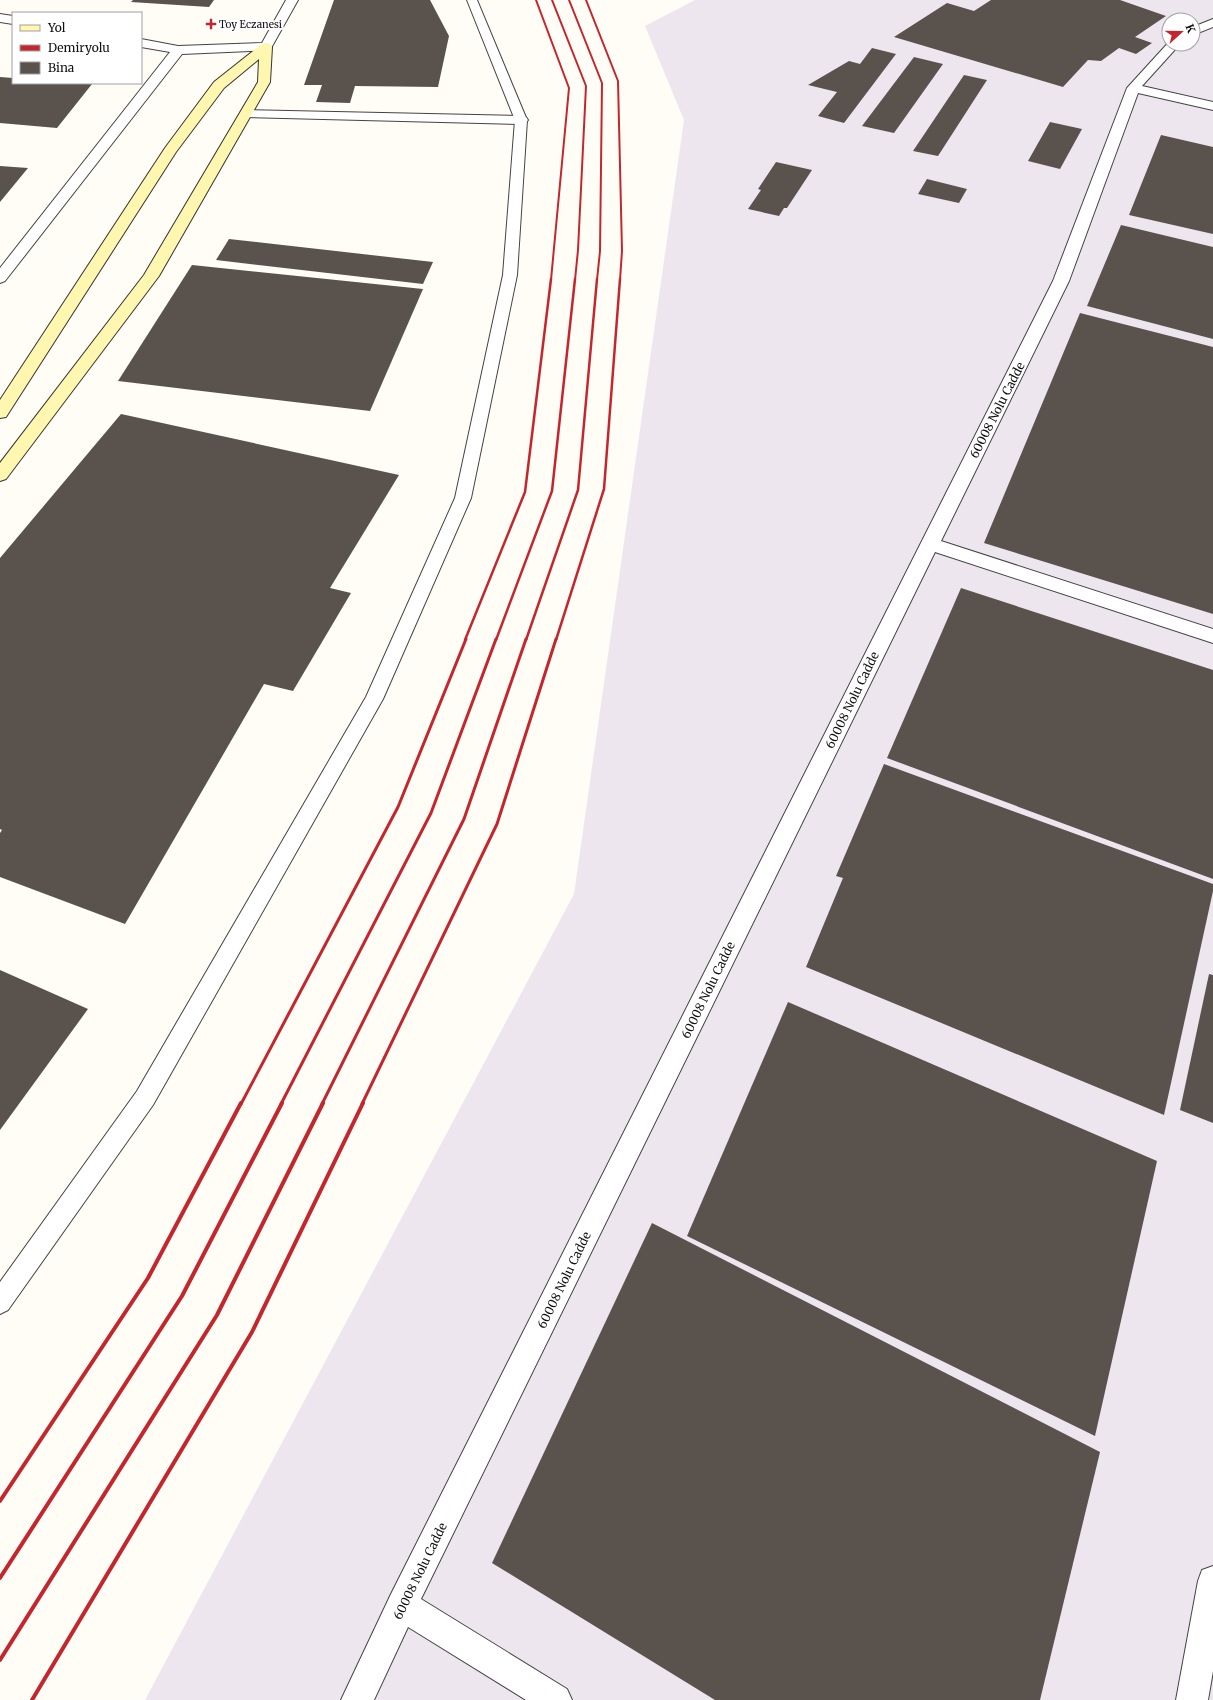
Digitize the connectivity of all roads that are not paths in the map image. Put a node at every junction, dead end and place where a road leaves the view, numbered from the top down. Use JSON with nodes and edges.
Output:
{"nodes":[{"id":1,"x":292,"y":0,"type":"edge"},
{"id":2,"x":472,"y":0,"type":"edge"},
{"id":3,"x":0,"y":18,"type":"edge"},
{"id":4,"x":12,"y":20,"type":"edge"},
{"id":5,"x":1213,"y":22,"type":"edge"},
{"id":6,"x":1201,"y":28,"type":"edge"},
{"id":7,"x":142,"y":43,"type":"edge"},
{"id":8,"x":266,"y":47,"type":"junction"},
{"id":9,"x":178,"y":50,"type":"junction"},
{"id":10,"x":1167,"y":52,"type":"edge"},
{"id":11,"x":1133,"y":88,"type":"junction"},
{"id":12,"x":1213,"y":106,"type":"edge"},
{"id":13,"x":247,"y":114,"type":"junction"},
{"id":14,"x":521,"y":120,"type":"junction"},
{"id":15,"x":0,"y":278,"type":"edge"},
{"id":16,"x":0,"y":413,"type":"edge"},
{"id":17,"x":0,"y":475,"type":"edge"},
{"id":18,"x":930,"y":544,"type":"junction"},
{"id":19,"x":1213,"y":636,"type":"edge"},
{"id":20,"x":0,"y":1302,"type":"edge"},
{"id":21,"x":1213,"y":1581,"type":"edge"},
{"id":22,"x":402,"y":1606,"type":"junction"},
{"id":23,"x":357,"y":1700,"type":"edge"},
{"id":24,"x":556,"y":1700,"type":"edge"},
{"id":25,"x":1192,"y":1700,"type":"edge"}],
"edges":[{"from":1,"to":8,"type":"street"},
{"from":2,"to":14,"type":"lane"},
{"from":3,"to":4,"type":"street"},
{"from":5,"to":6,"type":"street"},
{"from":7,"to":9,"type":"street"},
{"from":8,"to":9,"type":"street"},
{"from":8,"to":13,"type":"street"},
{"from":8,"to":16,"type":"street"},
{"from":9,"to":15,"type":"street"},
{"from":10,"to":11,"type":"street"},
{"from":11,"to":12,"type":"street"},
{"from":11,"to":18,"type":"street","name":"60008 Nolu Cadde"},
{"from":13,"to":14,"type":"street"},
{"from":13,"to":17,"type":"street"},
{"from":14,"to":20,"type":"lane"},
{"from":18,"to":19,"type":"street"},
{"from":18,"to":22,"type":"street","name":"60008 Nolu Cadde"},
{"from":21,"to":25,"type":"street"},
{"from":22,"to":23,"type":"street","name":"60008 Nolu Cadde"},
{"from":22,"to":24,"type":"street"}]}
